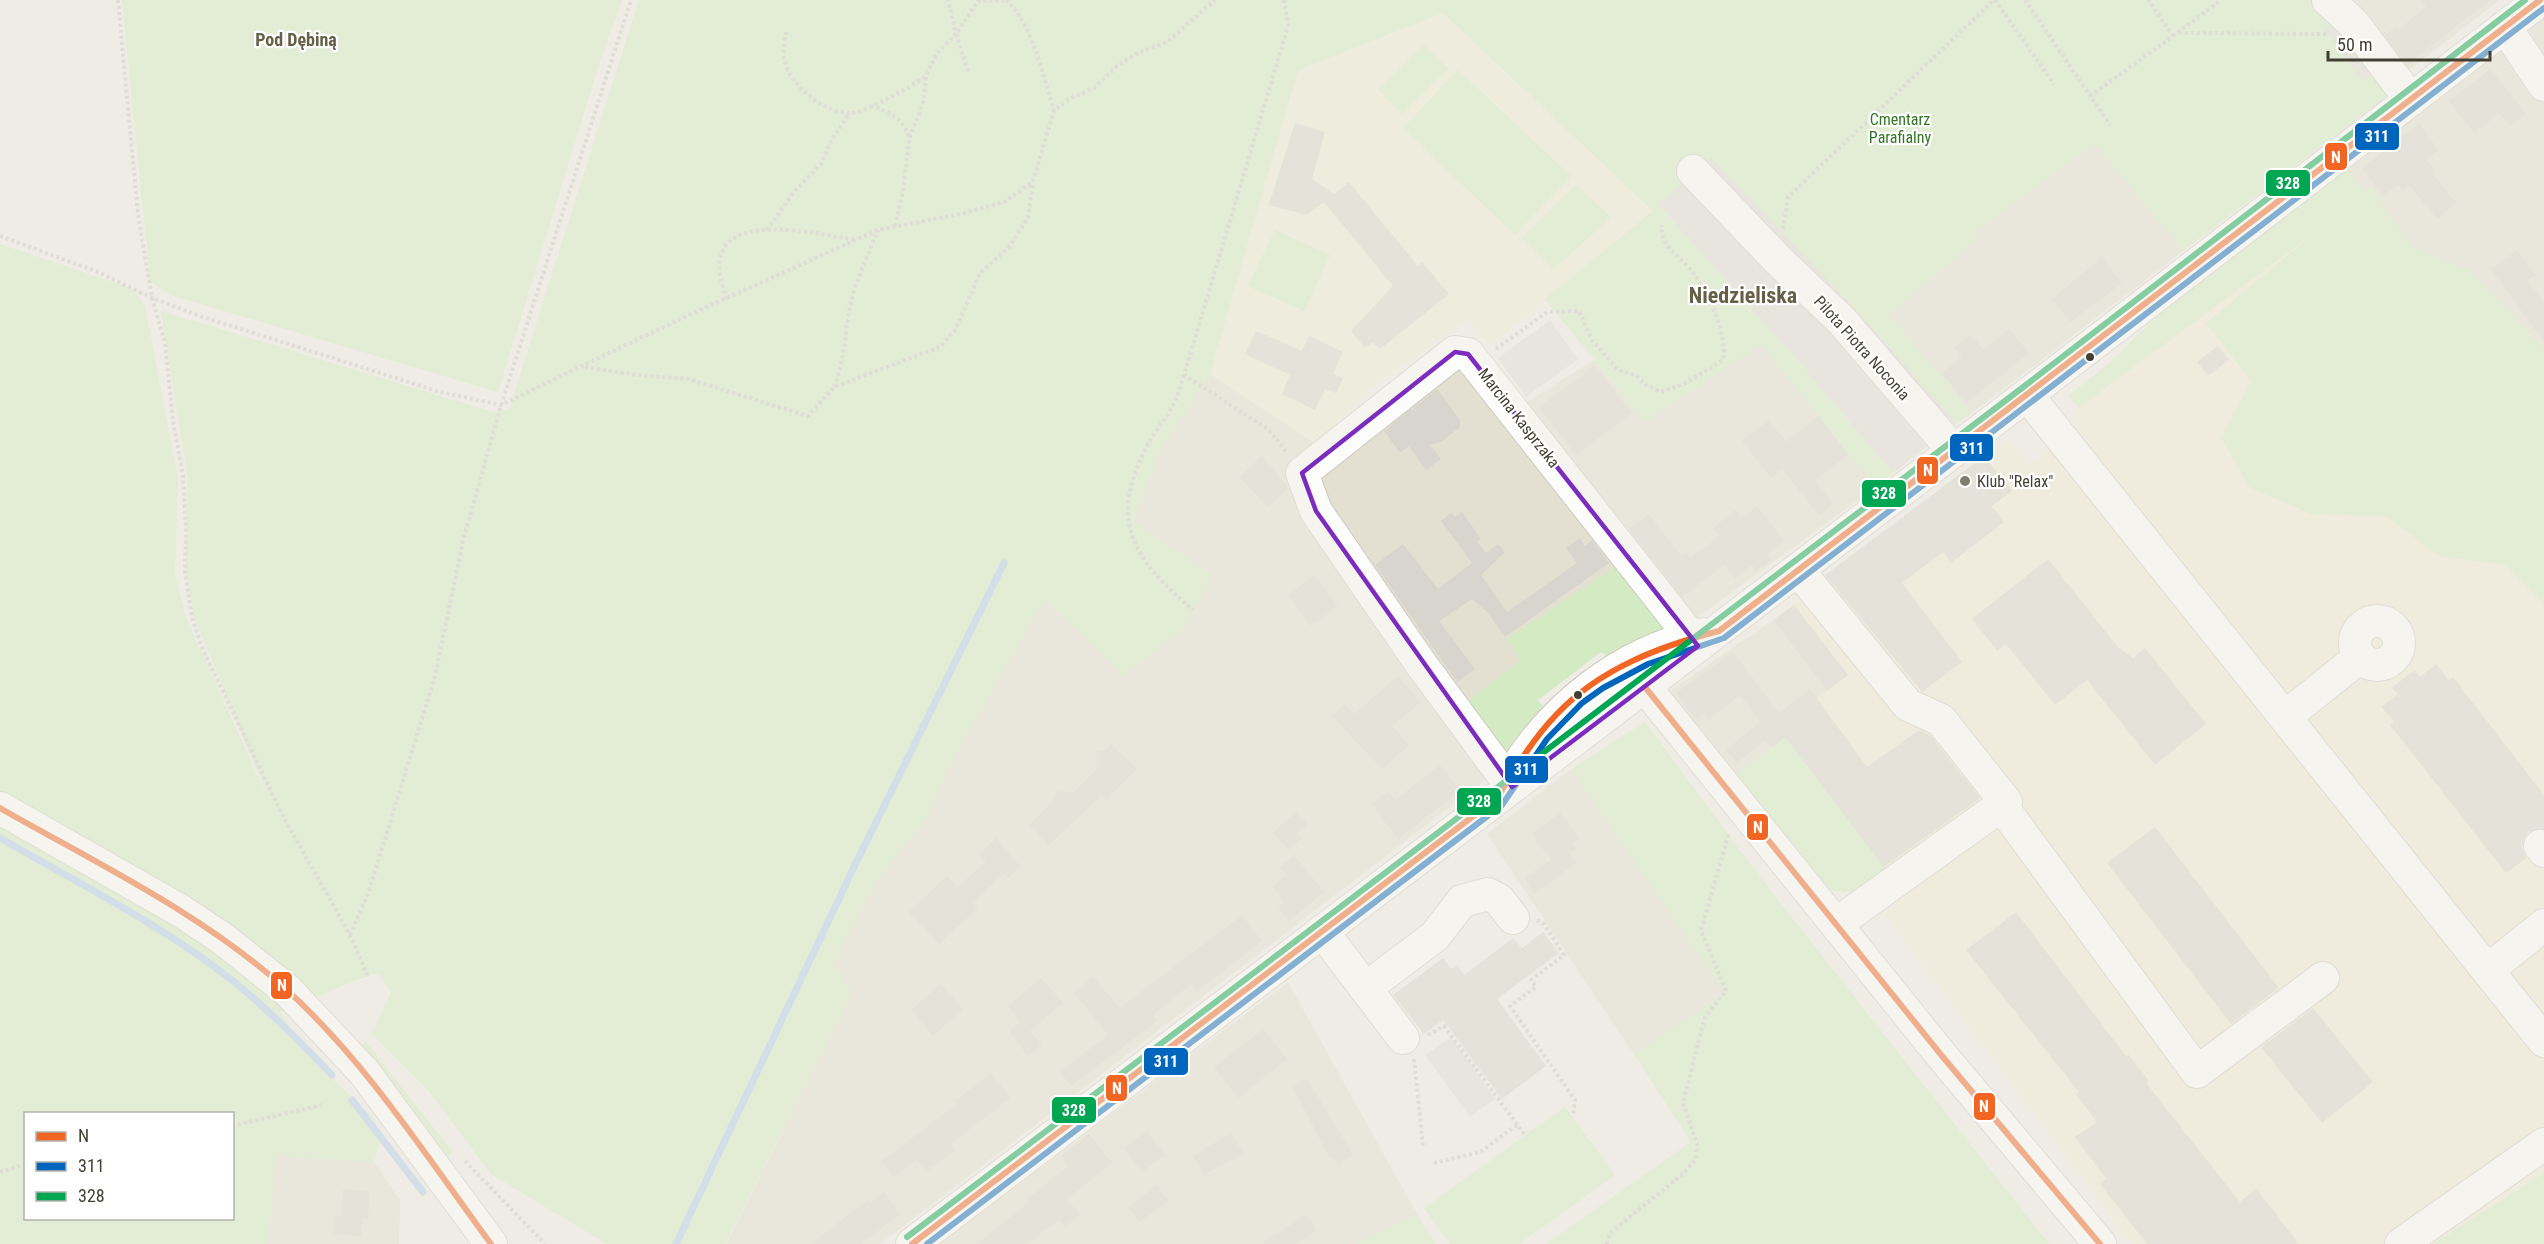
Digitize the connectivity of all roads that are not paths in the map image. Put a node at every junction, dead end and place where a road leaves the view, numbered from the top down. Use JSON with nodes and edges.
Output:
{"nodes":[{"id":1,"x":2328,"y":0,"type":"edge"},
{"id":2,"x":2540,"y":0,"type":"edge"},
{"id":3,"x":2505,"y":27,"type":"junction"},
{"id":4,"x":2544,"y":85,"type":"edge"},
{"id":5,"x":2411,"y":99,"type":"junction"},
{"id":6,"x":1693,"y":171,"type":"dead end"},
{"id":7,"x":2027,"y":395,"type":"junction"},
{"id":8,"x":1954,"y":451,"type":"junction"},
{"id":9,"x":1798,"y":570,"type":"junction"},
{"id":10,"x":1703,"y":638,"type":"junction"},
{"id":11,"x":2360,"y":657,"type":"dead end"},
{"id":12,"x":1645,"y":687,"type":"junction"},
{"id":13,"x":2285,"y":717,"type":"junction"},
{"id":14,"x":1506,"y":789,"type":"junction"},
{"id":15,"x":2001,"y":805,"type":"junction"},
{"id":16,"x":0,"y":808,"type":"edge"},
{"id":17,"x":1524,"y":919,"type":"road end"},
{"id":18,"x":1836,"y":924,"type":"junction"},
{"id":19,"x":2544,"y":925,"type":"edge"},
{"id":20,"x":1322,"y":931,"type":"junction"},
{"id":21,"x":2488,"y":970,"type":"junction"},
{"id":22,"x":2323,"y":978,"type":"dead end"},
{"id":23,"x":1366,"y":988,"type":"junction"},
{"id":24,"x":2544,"y":1041,"type":"edge"},
{"id":25,"x":1408,"y":1045,"type":"road end"},
{"id":26,"x":2544,"y":1144,"type":"edge"},
{"id":27,"x":491,"y":1244,"type":"edge"},
{"id":28,"x":912,"y":1244,"type":"edge"},
{"id":29,"x":2100,"y":1244,"type":"edge"},
{"id":30,"x":2401,"y":1244,"type":"edge"}],
"edges":[{"from":1,"to":5,"type":"street"},
{"from":2,"to":3,"type":"street"},
{"from":3,"to":4,"type":"street"},
{"from":3,"to":5,"type":"street"},
{"from":5,"to":7,"type":"street"},
{"from":6,"to":8,"type":"street","name":"Pilota Piotra Noconia"},
{"from":7,"to":8,"type":"street"},
{"from":7,"to":13,"type":"street"},
{"from":8,"to":9,"type":"street"},
{"from":9,"to":10,"type":"street"},
{"from":9,"to":15,"type":"street"},
{"from":10,"to":12,"type":"street"},
{"from":10,"to":14,"type":"street"},
{"from":10,"to":14,"type":"street","name":"Marcina Kasprzaka"},
{"from":11,"to":13,"type":"street"},
{"from":12,"to":14,"type":"street"},
{"from":12,"to":18,"type":"street"},
{"from":13,"to":21,"type":"street"},
{"from":14,"to":20,"type":"street"},
{"from":15,"to":18,"type":"street"},
{"from":15,"to":22,"type":"street"},
{"from":16,"to":27,"type":"street"},
{"from":17,"to":23,"type":"street"},
{"from":18,"to":29,"type":"street"},
{"from":19,"to":21,"type":"street"},
{"from":20,"to":23,"type":"street"},
{"from":20,"to":28,"type":"street"},
{"from":21,"to":24,"type":"street"},
{"from":23,"to":25,"type":"street"},
{"from":26,"to":30,"type":"street"}]}
